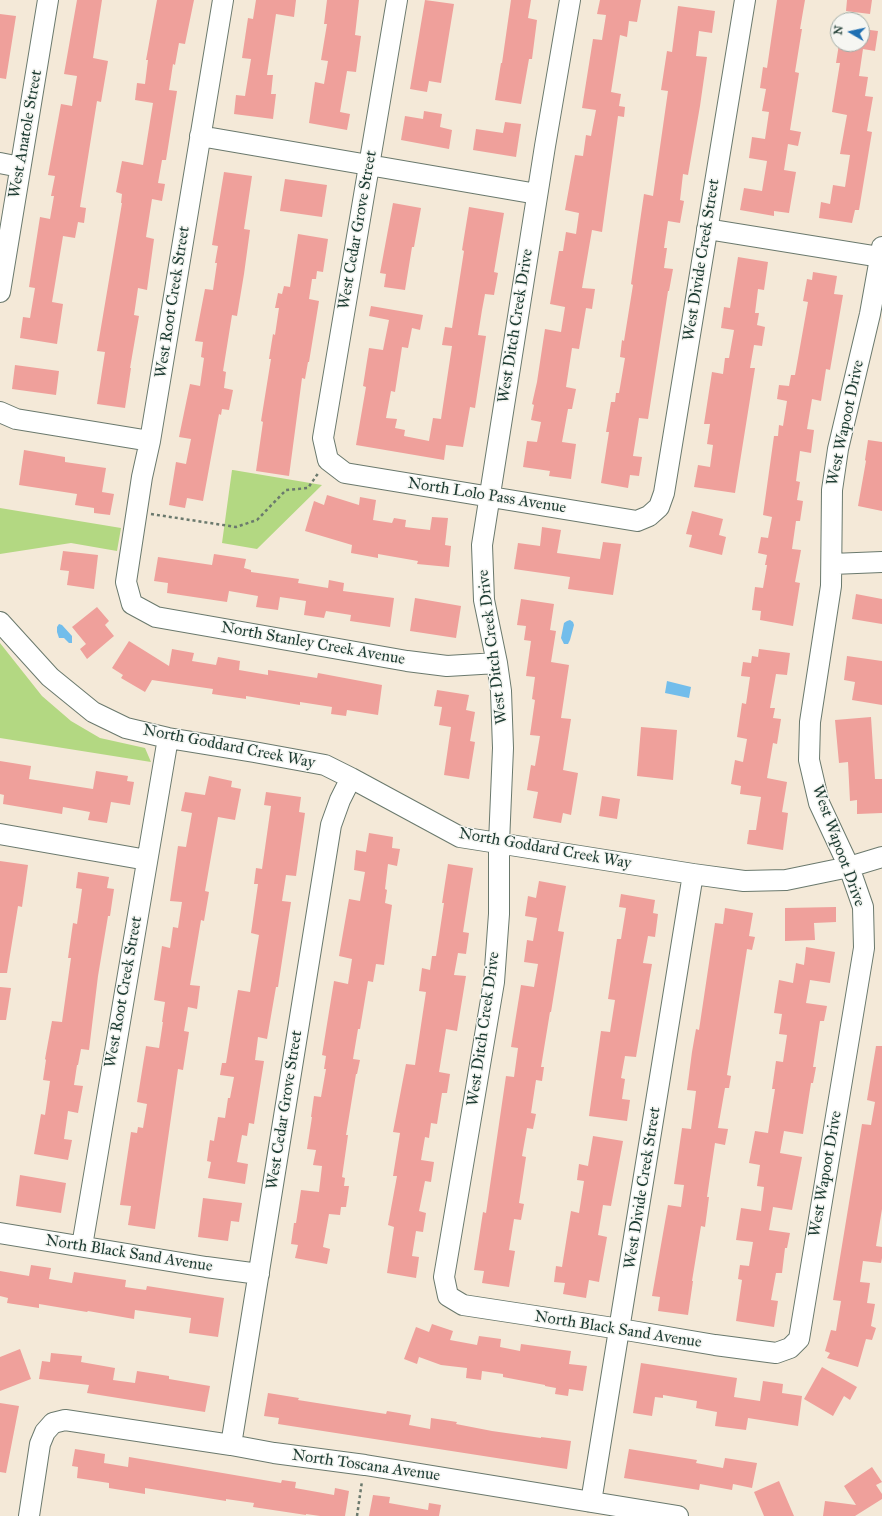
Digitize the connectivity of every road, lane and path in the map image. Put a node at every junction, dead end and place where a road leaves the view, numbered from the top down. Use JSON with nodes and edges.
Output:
{"nodes":[{"id":1,"x":48,"y":0,"type":"edge"},
{"id":2,"x":223,"y":0,"type":"edge"},
{"id":3,"x":396,"y":0,"type":"edge"},
{"id":4,"x":570,"y":0,"type":"edge"},
{"id":5,"x":745,"y":0,"type":"edge"},
{"id":6,"x":200,"y":136,"type":"junction"},
{"id":7,"x":0,"y":163,"type":"edge"},
{"id":8,"x":370,"y":166,"type":"junction"},
{"id":9,"x":20,"y":167,"type":"junction"},
{"id":10,"x":537,"y":194,"type":"junction"},
{"id":11,"x":707,"y":228,"type":"junction"},
{"id":12,"x":881,"y":252,"type":"edge"},
{"id":13,"x":0,"y":292,"type":"edge"},
{"id":14,"x":0,"y":412,"type":"edge"},
{"id":15,"x":150,"y":442,"type":"junction"},
{"id":16,"x":328,"y":460,"type":"junction"},
{"id":17,"x":489,"y":496,"type":"junction"},
{"id":18,"x":137,"y":512,"type":"junction"},
{"id":19,"x":650,"y":516,"type":"joint"},
{"id":20,"x":882,"y":562,"type":"edge"},
{"id":21,"x":832,"y":564,"type":"junction"},
{"id":22,"x":132,"y":604,"type":"joint"},
{"id":23,"x":0,"y":622,"type":"edge"},
{"id":24,"x":497,"y":663,"type":"junction"},
{"id":25,"x":168,"y":738,"type":"junction"},
{"id":26,"x":351,"y":778,"type":"junction"},
{"id":27,"x":0,"y":834,"type":"edge"},
{"id":28,"x":499,"y":843,"type":"junction"},
{"id":29,"x":882,"y":857,"type":"edge"},
{"id":30,"x":147,"y":860,"type":"junction"},
{"id":31,"x":849,"y":867,"type":"junction"},
{"id":32,"x":693,"y":874,"type":"junction"},
{"id":33,"x":0,"y":1233,"type":"edge"},
{"id":34,"x":82,"y":1246,"type":"junction"},
{"id":35,"x":258,"y":1274,"type":"junction"},
{"id":36,"x":448,"y":1296,"type":"joint"},
{"id":37,"x":620,"y":1329,"type":"junction"},
{"id":38,"x":790,"y":1348,"type":"joint"},
{"id":39,"x":231,"y":1445,"type":"junction"},
{"id":40,"x":365,"y":1465,"type":"junction"},
{"id":41,"x":591,"y":1502,"type":"junction"},
{"id":42,"x":29,"y":1516,"type":"edge"},
{"id":43,"x":357,"y":1516,"type":"edge"},
{"id":44,"x":678,"y":1516,"type":"edge"}],
"edges":[{"from":1,"to":9,"type":"street","name":"West Anatole Street"},
{"from":2,"to":6,"type":"street","name":"West Root Creek Street"},
{"from":3,"to":8,"type":"street","name":"West Cedar Grove Street"},
{"from":4,"to":10,"type":"street","name":"West Ditch Creek Drive"},
{"from":5,"to":11,"type":"street","name":"West Divide Creek Street"},
{"from":6,"to":8,"type":"street"},
{"from":6,"to":15,"type":"street","name":"West Root Creek Street"},
{"from":7,"to":9,"type":"street"},
{"from":8,"to":10,"type":"street"},
{"from":8,"to":16,"type":"street","name":"West Cedar Grove Street"},
{"from":9,"to":13,"type":"street","name":"West Anatole Street"},
{"from":10,"to":17,"type":"street","name":"West Ditch Creek Drive"},
{"from":11,"to":12,"type":"street"},
{"from":11,"to":19,"type":"street","name":"West Divide Creek Street"},
{"from":12,"to":21,"type":"street","name":"West Wapoot Drive"},
{"from":14,"to":15,"type":"street"},
{"from":15,"to":18,"type":"street","name":"West Root Creek Street"},
{"from":16,"to":17,"type":"street","name":"North Lolo Pass Avenue"},
{"from":16,"to":18,"type":"path"},
{"from":17,"to":19,"type":"street","name":"North Lolo Pass Avenue"},
{"from":17,"to":24,"type":"street","name":"West Ditch Creek Drive"},
{"from":18,"to":22,"type":"street","name":"West Root Creek Street"},
{"from":20,"to":21,"type":"street"},
{"from":21,"to":31,"type":"street","name":"West Wapoot Drive"},
{"from":22,"to":24,"type":"street","name":"North Stanley Creek Avenue"},
{"from":23,"to":25,"type":"street","name":"North Goddard Creek Way"},
{"from":24,"to":28,"type":"street","name":"West Ditch Creek Drive"},
{"from":25,"to":26,"type":"street","name":"North Goddard Creek Way"},
{"from":25,"to":30,"type":"street","name":"West Root Creek Street"},
{"from":26,"to":28,"type":"street","name":"North Goddard Creek Way"},
{"from":26,"to":35,"type":"street","name":"West Cedar Grove Street"},
{"from":27,"to":30,"type":"street"},
{"from":28,"to":32,"type":"street","name":"North Goddard Creek Way"},
{"from":28,"to":36,"type":"street","name":"West Ditch Creek Drive"},
{"from":29,"to":31,"type":"street","name":"North Goddard Creek Way"},
{"from":30,"to":34,"type":"street","name":"West Root Creek Street"},
{"from":31,"to":32,"type":"street","name":"North Goddard Creek Way"},
{"from":31,"to":38,"type":"street","name":"West Wapoot Drive"},
{"from":32,"to":37,"type":"street","name":"West Divide Creek Street"},
{"from":33,"to":34,"type":"street","name":"North Black Sand Avenue"},
{"from":34,"to":35,"type":"street","name":"North Black Sand Avenue"},
{"from":35,"to":39,"type":"street","name":"West Cedar Grove Street"},
{"from":36,"to":37,"type":"street","name":"North Black Sand Avenue"},
{"from":37,"to":38,"type":"street","name":"North Black Sand Avenue"},
{"from":37,"to":41,"type":"street","name":"West Divide Creek Street"},
{"from":39,"to":40,"type":"street","name":"North Toscana Avenue"},
{"from":39,"to":42,"type":"street","name":"North Toscana Avenue"},
{"from":40,"to":41,"type":"street","name":"North Toscana Avenue"},
{"from":40,"to":43,"type":"path"},
{"from":41,"to":44,"type":"street","name":"North Toscana Avenue"}]}
